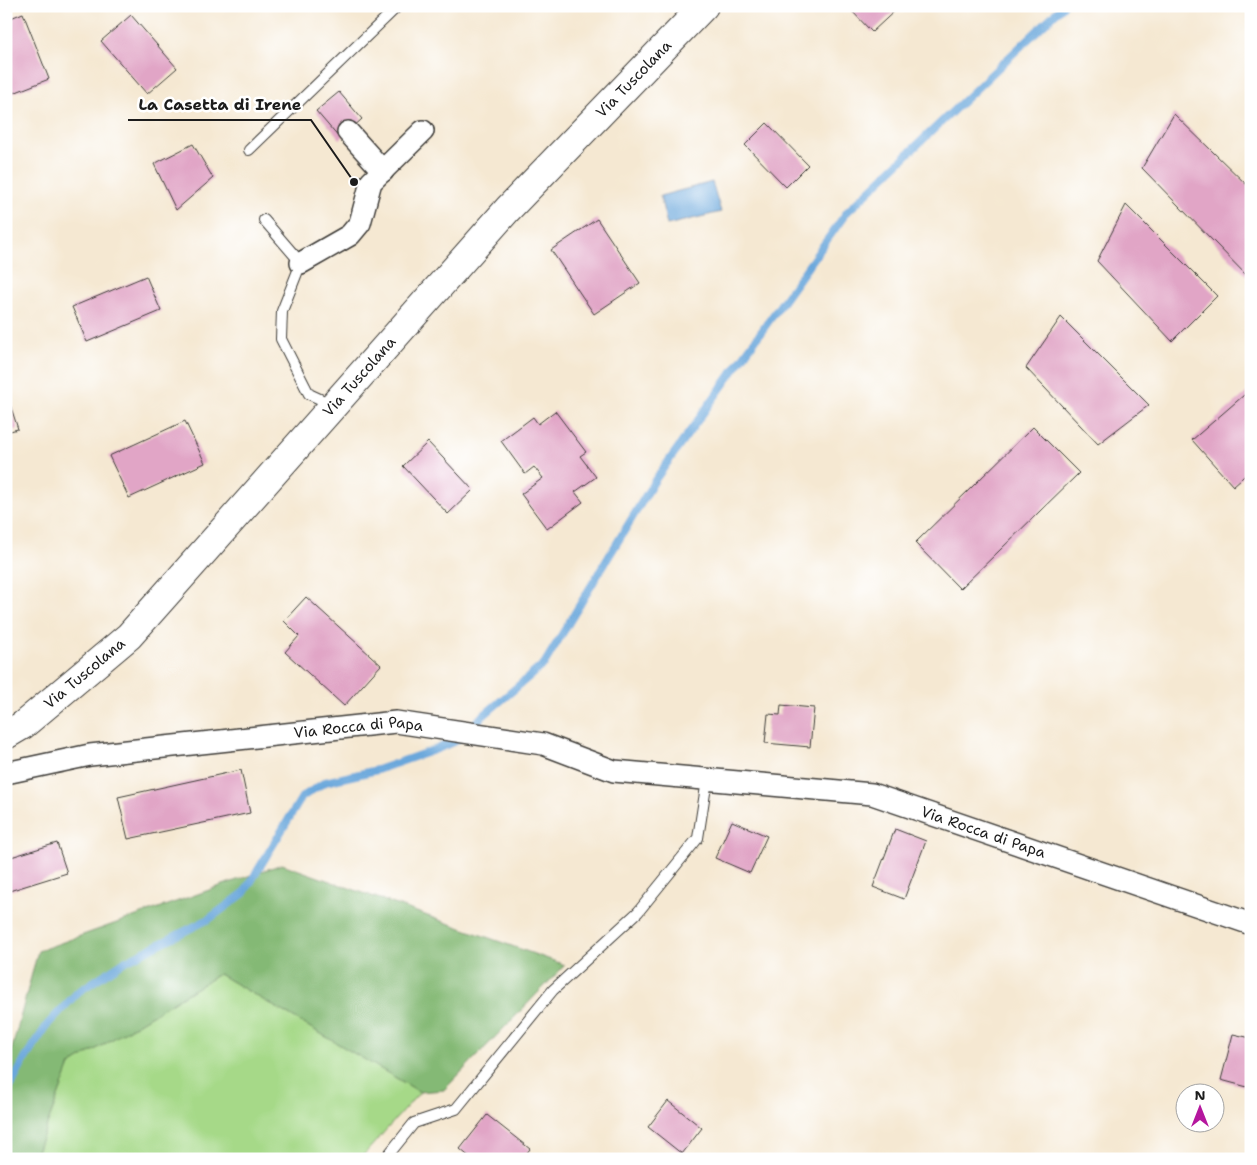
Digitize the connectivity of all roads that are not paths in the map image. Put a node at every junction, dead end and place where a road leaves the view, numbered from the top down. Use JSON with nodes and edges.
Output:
{"nodes":[{"id":1,"x":398,"y":6,"type":"edge"},
{"id":2,"x":704,"y":6,"type":"edge"},
{"id":3,"x":348,"y":132,"type":"dead end"},
{"id":4,"x":423,"y":132,"type":"dead end"},
{"id":5,"x":248,"y":150,"type":"dead end"},
{"id":6,"x":383,"y":171,"type":"junction"},
{"id":7,"x":264,"y":220,"type":"dead end"},
{"id":8,"x":301,"y":263,"type":"junction"},
{"id":9,"x":334,"y":405,"type":"junction"},
{"id":10,"x":6,"y":735,"type":"edge"},
{"id":11,"x":6,"y":773,"type":"edge"},
{"id":12,"x":707,"y":780,"type":"junction"},
{"id":13,"x":1251,"y":924,"type":"edge"},
{"id":14,"x":385,"y":1159,"type":"edge"}],
"edges":[{"from":1,"to":5,"type":"lane"},
{"from":2,"to":9,"type":"main road","name":"Via Tuscolana"},
{"from":3,"to":6,"type":"street"},
{"from":4,"to":6,"type":"street"},
{"from":6,"to":8,"type":"street"},
{"from":7,"to":8,"type":"lane"},
{"from":8,"to":9,"type":"lane"},
{"from":9,"to":10,"type":"main road","name":"Via Tuscolana"},
{"from":11,"to":12,"type":"street","name":"Via Rocca di Papa"},
{"from":12,"to":13,"type":"street","name":"Via Rocca di Papa"},
{"from":12,"to":14,"type":"lane"}]}
